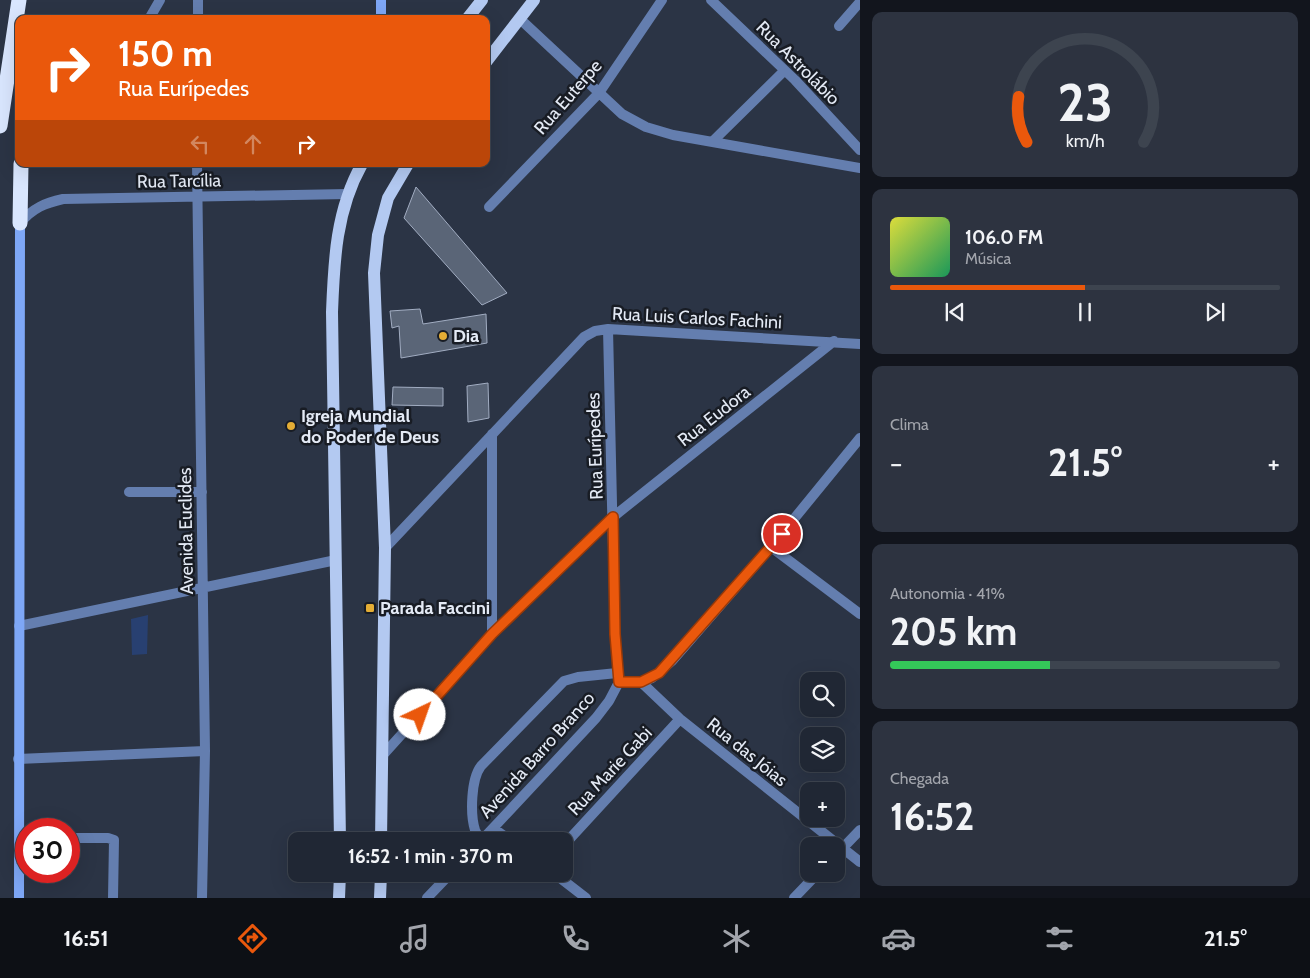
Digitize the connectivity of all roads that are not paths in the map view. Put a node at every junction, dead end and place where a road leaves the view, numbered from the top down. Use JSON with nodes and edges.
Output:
{"nodes":[{"id":1,"x":19,"y":0,"type":"edge"},
{"id":2,"x":23,"y":0,"type":"edge"},
{"id":3,"x":160,"y":0,"type":"edge"},
{"id":4,"x":198,"y":0,"type":"edge"},
{"id":5,"x":381,"y":0,"type":"edge"},
{"id":6,"x":482,"y":0,"type":"edge"},
{"id":7,"x":534,"y":0,"type":"edge"},
{"id":8,"x":662,"y":0,"type":"edge"},
{"id":9,"x":711,"y":0,"type":"edge"},
{"id":10,"x":860,"y":2,"type":"edge"},
{"id":11,"x":17,"y":15,"type":"edge"},
{"id":12,"x":23,"y":15,"type":"edge"},
{"id":13,"x":151,"y":15,"type":"edge"},
{"id":14,"x":198,"y":15,"type":"edge"},
{"id":15,"x":381,"y":15,"type":"edge"},
{"id":16,"x":470,"y":15,"type":"edge"},
{"id":17,"x":520,"y":19,"type":"junction"},
{"id":18,"x":838,"y":26,"type":"dead end"},
{"id":19,"x":15,"y":27,"type":"edge"},
{"id":20,"x":490,"y":57,"type":"edge"},
{"id":21,"x":784,"y":71,"type":"junction"},
{"id":22,"x":599,"y":93,"type":"junction"},
{"id":23,"x":0,"y":126,"type":"edge"},
{"id":24,"x":713,"y":141,"type":"junction"},
{"id":25,"x":860,"y":150,"type":"edge"},
{"id":26,"x":21,"y":167,"type":"edge"},
{"id":27,"x":198,"y":167,"type":"edge"},
{"id":28,"x":360,"y":167,"type":"edge"},
{"id":29,"x":406,"y":167,"type":"edge"},
{"id":30,"x":860,"y":168,"type":"edge"},
{"id":31,"x":347,"y":194,"type":"junction"},
{"id":32,"x":197,"y":197,"type":"junction"},
{"id":33,"x":489,"y":207,"type":"dead end"},
{"id":34,"x":20,"y":223,"type":"junction"},
{"id":35,"x":608,"y":329,"type":"junction"},
{"id":36,"x":834,"y":341,"type":"junction"},
{"id":37,"x":859,"y":344,"type":"edge"},
{"id":38,"x":492,"y":434,"type":"junction"},
{"id":39,"x":860,"y":438,"type":"edge"},
{"id":40,"x":129,"y":492,"type":"dead end"},
{"id":41,"x":202,"y":492,"type":"junction"},
{"id":42,"x":613,"y":517,"type":"junction"},
{"id":43,"x":771,"y":547,"type":"junction"},
{"id":44,"x":384,"y":548,"type":"junction"},
{"id":45,"x":336,"y":560,"type":"junction"},
{"id":46,"x":204,"y":588,"type":"junction"},
{"id":47,"x":860,"y":614,"type":"edge"},
{"id":48,"x":19,"y":626,"type":"junction"},
{"id":49,"x":492,"y":634,"type":"junction"},
{"id":50,"x":618,"y":677,"type":"junction"},
{"id":51,"x":641,"y":682,"type":"junction"},
{"id":52,"x":680,"y":719,"type":"junction"},
{"id":53,"x":205,"y":751,"type":"junction"},
{"id":54,"x":383,"y":755,"type":"junction"},
{"id":55,"x":18,"y":759,"type":"junction"},
{"id":56,"x":22,"y":818,"type":"edge"},
{"id":57,"x":493,"y":828,"type":"junction"},
{"id":58,"x":860,"y":830,"type":"edge"},
{"id":59,"x":340,"y":832,"type":"edge"},
{"id":60,"x":381,"y":832,"type":"edge"},
{"id":61,"x":476,"y":832,"type":"edge"},
{"id":62,"x":489,"y":832,"type":"edge"},
{"id":63,"x":499,"y":832,"type":"edge"},
{"id":64,"x":573,"y":835,"type":"edge"},
{"id":65,"x":822,"y":837,"type":"edge"},
{"id":66,"x":80,"y":838,"type":"edge"},
{"id":67,"x":845,"y":846,"type":"edge"},
{"id":68,"x":845,"y":854,"type":"edge"},
{"id":69,"x":860,"y":862,"type":"edge"},
{"id":70,"x":340,"y":882,"type":"edge"},
{"id":71,"x":381,"y":882,"type":"edge"},
{"id":72,"x":442,"y":882,"type":"edge"},
{"id":73,"x":565,"y":882,"type":"edge"},
{"id":74,"x":809,"y":882,"type":"edge"},
{"id":75,"x":21,"y":883,"type":"edge"},
{"id":76,"x":20,"y":898,"type":"edge"},
{"id":77,"x":113,"y":898,"type":"edge"},
{"id":78,"x":202,"y":898,"type":"edge"},
{"id":79,"x":339,"y":898,"type":"edge"},
{"id":80,"x":380,"y":898,"type":"edge"},
{"id":81,"x":427,"y":898,"type":"edge"},
{"id":82,"x":586,"y":898,"type":"edge"},
{"id":83,"x":794,"y":898,"type":"edge"}],
"edges":[{"from":1,"to":11,"type":"highway"},
{"from":2,"to":12,"type":"highway"},
{"from":3,"to":13,"type":"street"},
{"from":4,"to":14,"type":"street"},
{"from":5,"to":15,"type":"street"},
{"from":6,"to":16,"type":"main road"},
{"from":7,"to":17,"type":"main road"},
{"from":8,"to":22,"type":"street","name":"Rua Euterpe"},
{"from":9,"to":21,"type":"street","name":"Rua Astrolábio"},
{"from":10,"to":18,"type":"street"},
{"from":17,"to":20,"type":"main road"},
{"from":17,"to":22,"type":"street"},
{"from":19,"to":23,"type":"highway"},
{"from":21,"to":24,"type":"street"},
{"from":21,"to":25,"type":"street","name":"Rua Astrolábio"},
{"from":22,"to":24,"type":"street"},
{"from":22,"to":33,"type":"street","name":"Rua Euterpe"},
{"from":24,"to":30,"type":"street"},
{"from":26,"to":34,"type":"highway"},
{"from":27,"to":32,"type":"street","name":"Avenida Euclides"},
{"from":28,"to":31,"type":"main road"},
{"from":29,"to":44,"type":"main road"},
{"from":31,"to":32,"type":"street","name":"Rua Tarcília"},
{"from":31,"to":45,"type":"main road"},
{"from":32,"to":34,"type":"street","name":"Rua Tarcília"},
{"from":32,"to":41,"type":"street","name":"Avenida Euclides"},
{"from":34,"to":48,"type":"street"},
{"from":35,"to":36,"type":"street","name":"Rua Luis Carlos Fachini"},
{"from":35,"to":38,"type":"street","name":"Rua Luis Carlos Fachini"},
{"from":35,"to":42,"type":"street","name":"Rua Eurípedes"},
{"from":36,"to":37,"type":"street","name":"Rua Luis Carlos Fachini"},
{"from":36,"to":42,"type":"street","name":"Rua Eudora"},
{"from":38,"to":44,"type":"street","name":"Rua Luis Carlos Fachini"},
{"from":38,"to":49,"type":"street"},
{"from":39,"to":43,"type":"street"},
{"from":40,"to":41,"type":"street"},
{"from":41,"to":46,"type":"street","name":"Avenida Euclides"},
{"from":42,"to":49,"type":"street","name":"Rua Eudora"},
{"from":42,"to":50,"type":"street","name":"Rua Eurípedes"},
{"from":43,"to":47,"type":"street"},
{"from":43,"to":51,"type":"street"},
{"from":44,"to":54,"type":"main road"},
{"from":45,"to":46,"type":"street"},
{"from":45,"to":59,"type":"main road"},
{"from":46,"to":48,"type":"street"},
{"from":46,"to":53,"type":"street","name":"Avenida Euclides"},
{"from":48,"to":55,"type":"street"},
{"from":49,"to":54,"type":"street","name":"Rua Eudora"},
{"from":50,"to":51,"type":"street"},
{"from":50,"to":57,"type":"street","name":"Avenida Barro Branco"},
{"from":50,"to":61,"type":"street"},
{"from":51,"to":52,"type":"street","name":"Rua das Jóias"},
{"from":52,"to":64,"type":"street","name":"Rua Marie Gabi"},
{"from":52,"to":65,"type":"street","name":"Rua das Jóias"},
{"from":53,"to":55,"type":"street"},
{"from":53,"to":78,"type":"street","name":"Avenida Euclides"},
{"from":54,"to":60,"type":"main road"},
{"from":55,"to":56,"type":"street"},
{"from":57,"to":62,"type":"street","name":"Avenida Barro Branco"},
{"from":57,"to":63,"type":"street"},
{"from":58,"to":67,"type":"street"},
{"from":66,"to":77,"type":"street"},
{"from":68,"to":69,"type":"street","name":"Rua das Jóias"},
{"from":70,"to":79,"type":"main road"},
{"from":71,"to":80,"type":"main road"},
{"from":72,"to":81,"type":"street"},
{"from":73,"to":82,"type":"street"},
{"from":74,"to":83,"type":"street"},
{"from":75,"to":76,"type":"street"}]}
